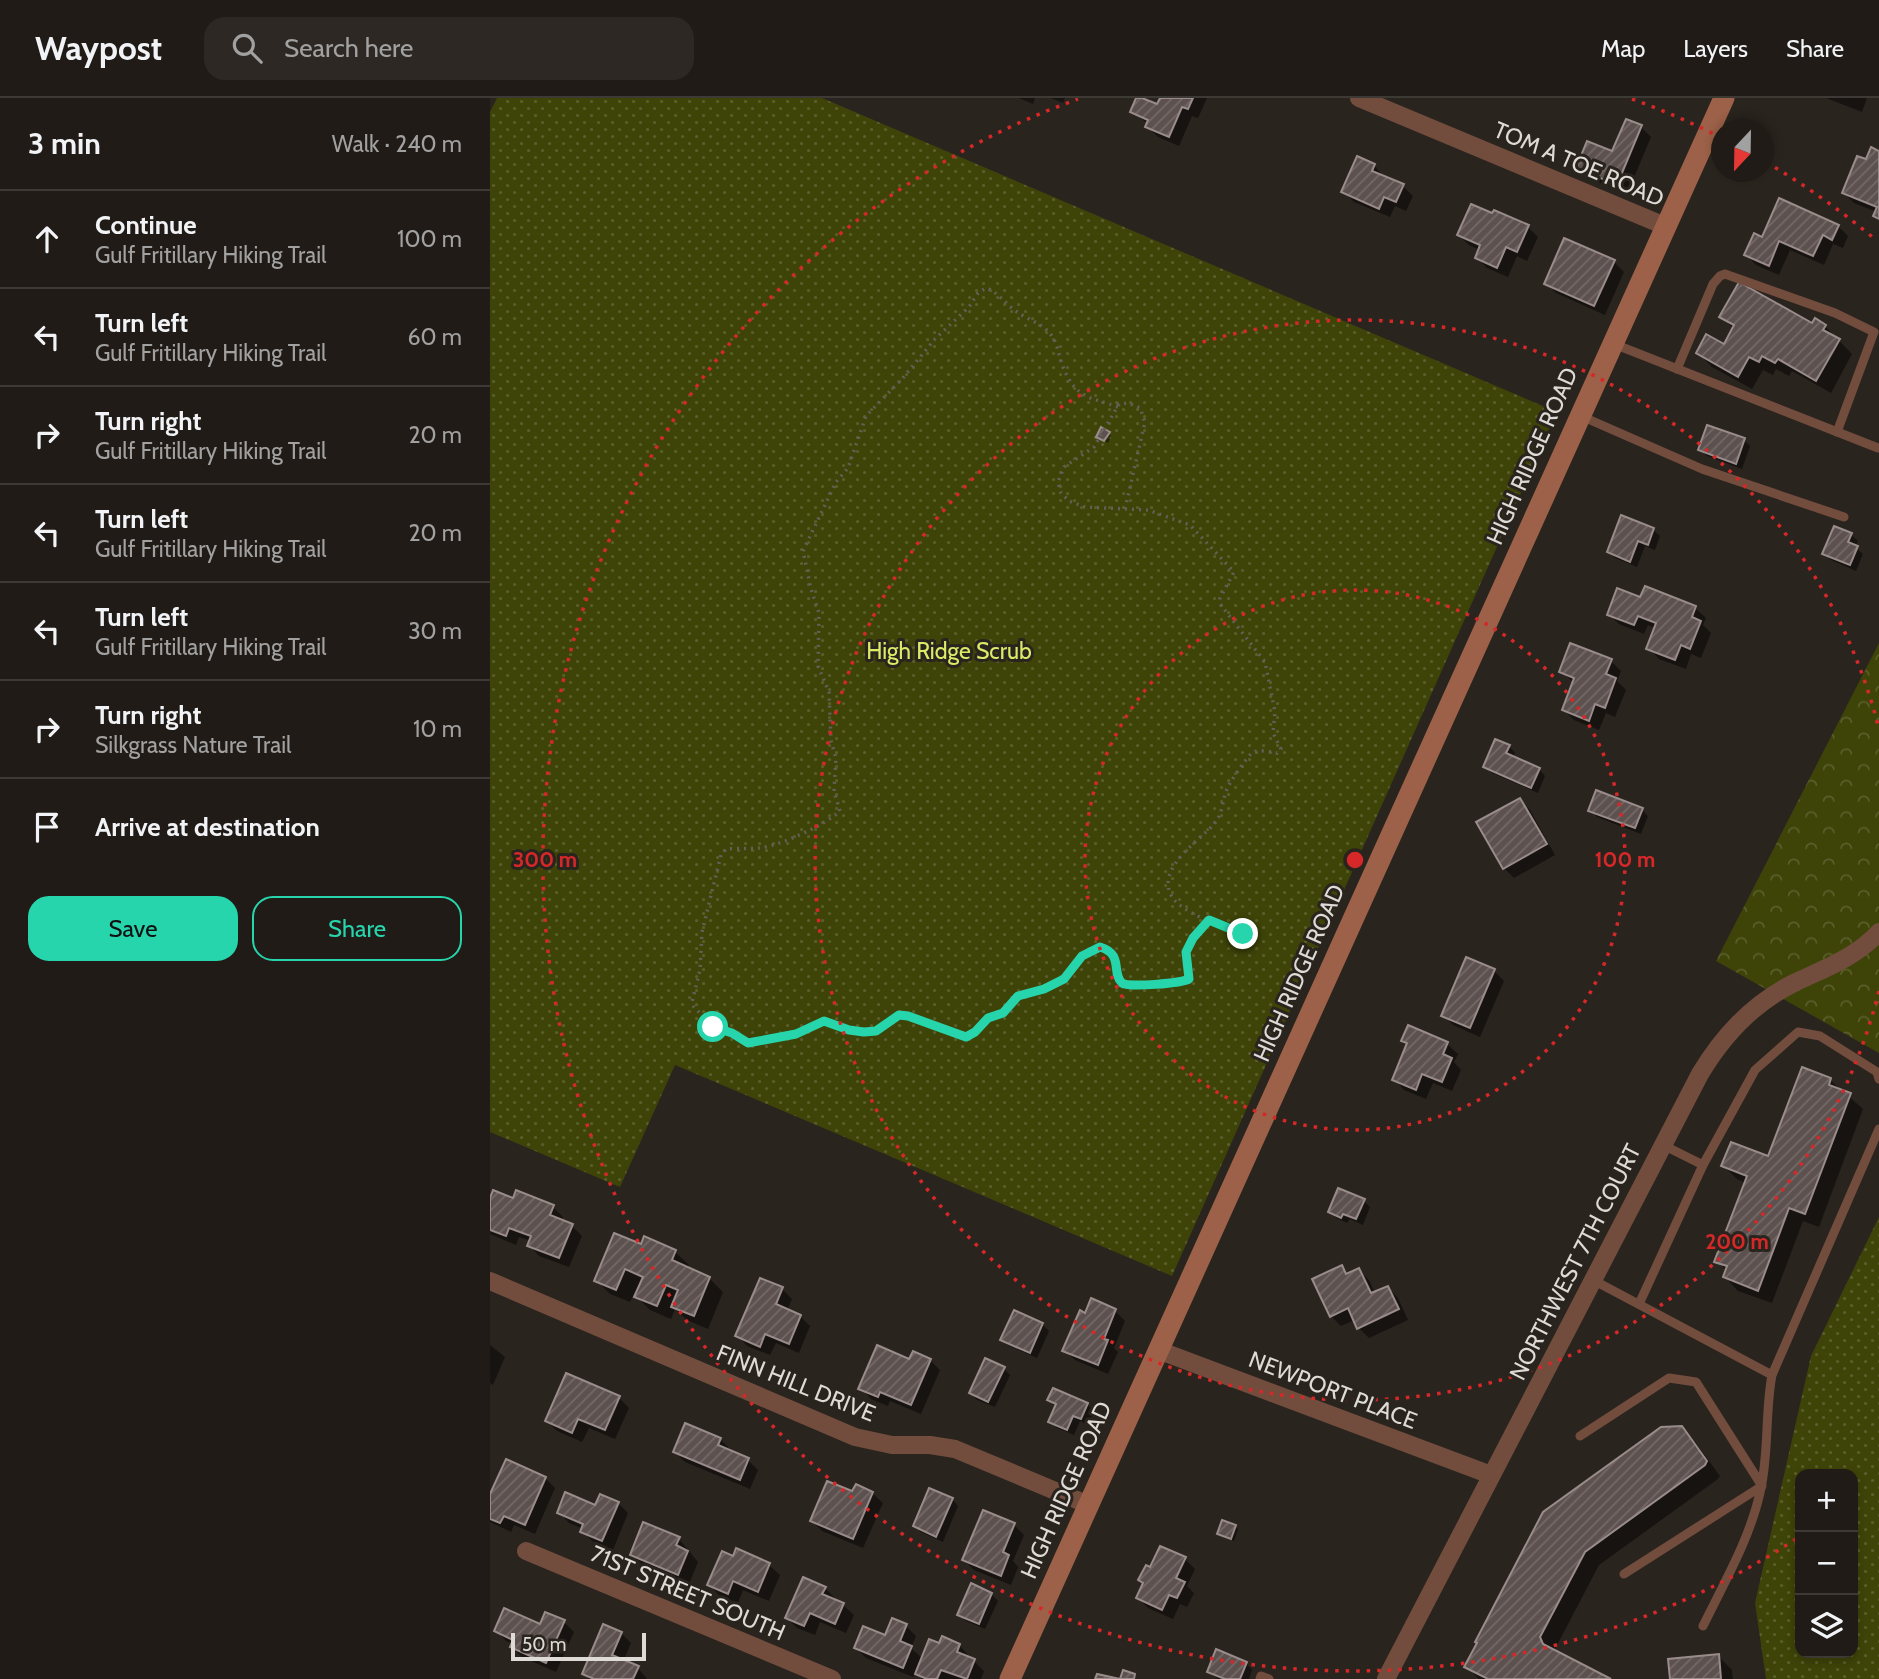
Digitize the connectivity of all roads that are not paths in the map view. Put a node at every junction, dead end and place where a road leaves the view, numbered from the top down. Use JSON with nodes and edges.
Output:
{"nodes":[{"id":1,"x":1359,"y":98,"type":"edge"},
{"id":2,"x":1724,"y":98,"type":"edge"},
{"id":3,"x":1665,"y":226,"type":"junction"},
{"id":4,"x":1612,"y":343,"type":"junction"},
{"id":5,"x":1677,"y":369,"type":"junction"},
{"id":6,"x":1579,"y":416,"type":"junction"},
{"id":7,"x":1837,"y":432,"type":"junction"},
{"id":8,"x":1878,"y":448,"type":"edge"},
{"id":9,"x":1844,"y":517,"type":"dead end"},
{"id":10,"x":1879,"y":932,"type":"edge"},
{"id":11,"x":1879,"y":1079,"type":"edge"},
{"id":12,"x":1879,"y":1129,"type":"edge"},
{"id":13,"x":1663,"y":1145,"type":"junction"},
{"id":14,"x":1703,"y":1165,"type":"junction"},
{"id":15,"x":1593,"y":1280,"type":"junction"},
{"id":16,"x":490,"y":1281,"type":"edge"},
{"id":17,"x":1639,"y":1304,"type":"junction"},
{"id":18,"x":1158,"y":1350,"type":"junction"},
{"id":19,"x":1772,"y":1375,"type":"junction"},
{"id":20,"x":1580,"y":1436,"type":"dead end"},
{"id":21,"x":1492,"y":1475,"type":"junction"},
{"id":22,"x":1762,"y":1486,"type":"junction"},
{"id":23,"x":1088,"y":1505,"type":"junction"},
{"id":24,"x":526,"y":1551,"type":"dead end"},
{"id":25,"x":1624,"y":1574,"type":"dead end"},
{"id":26,"x":1703,"y":1626,"type":"dead end"},
{"id":27,"x":1390,"y":1675,"type":"edge"},
{"id":28,"x":832,"y":1679,"type":"edge"},
{"id":29,"x":1010,"y":1679,"type":"edge"},
{"id":30,"x":1260,"y":1679,"type":"edge"},
{"id":31,"x":1269,"y":1679,"type":"edge"}],
"edges":[{"from":1,"to":3,"type":"street","name":"TOM A TOE ROAD"},
{"from":2,"to":3,"type":"street","name":"HIGH RIDGE ROAD"},
{"from":3,"to":4,"type":"street","name":"HIGH RIDGE ROAD"},
{"from":4,"to":5,"type":"lane"},
{"from":4,"to":6,"type":"street","name":"HIGH RIDGE ROAD"},
{"from":5,"to":7,"type":"lane"},
{"from":5,"to":7,"type":"lane"},
{"from":6,"to":9,"type":"lane"},
{"from":6,"to":18,"type":"street","name":"HIGH RIDGE ROAD"},
{"from":7,"to":8,"type":"lane"},
{"from":10,"to":13,"type":"street","name":"NORTHWEST 7TH COURT"},
{"from":11,"to":14,"type":"lane"},
{"from":12,"to":19,"type":"lane"},
{"from":13,"to":14,"type":"lane"},
{"from":13,"to":15,"type":"street","name":"NORTHWEST 7TH COURT"},
{"from":14,"to":17,"type":"lane"},
{"from":15,"to":17,"type":"lane"},
{"from":15,"to":21,"type":"street","name":"NORTHWEST 7TH COURT"},
{"from":16,"to":23,"type":"street","name":"FINN HILL DRIVE"},
{"from":17,"to":19,"type":"lane"},
{"from":18,"to":21,"type":"street","name":"NEWPORT PLACE"},
{"from":18,"to":23,"type":"street","name":"HIGH RIDGE ROAD"},
{"from":19,"to":22,"type":"lane"},
{"from":20,"to":22,"type":"lane"},
{"from":21,"to":27,"type":"street","name":"NORTHWEST 7TH COURT"},
{"from":22,"to":25,"type":"lane"},
{"from":22,"to":26,"type":"lane"},
{"from":23,"to":29,"type":"street","name":"HIGH RIDGE ROAD"},
{"from":24,"to":28,"type":"street","name":"71ST STREET SOUTH"},
{"from":30,"to":31,"type":"lane"}]}
